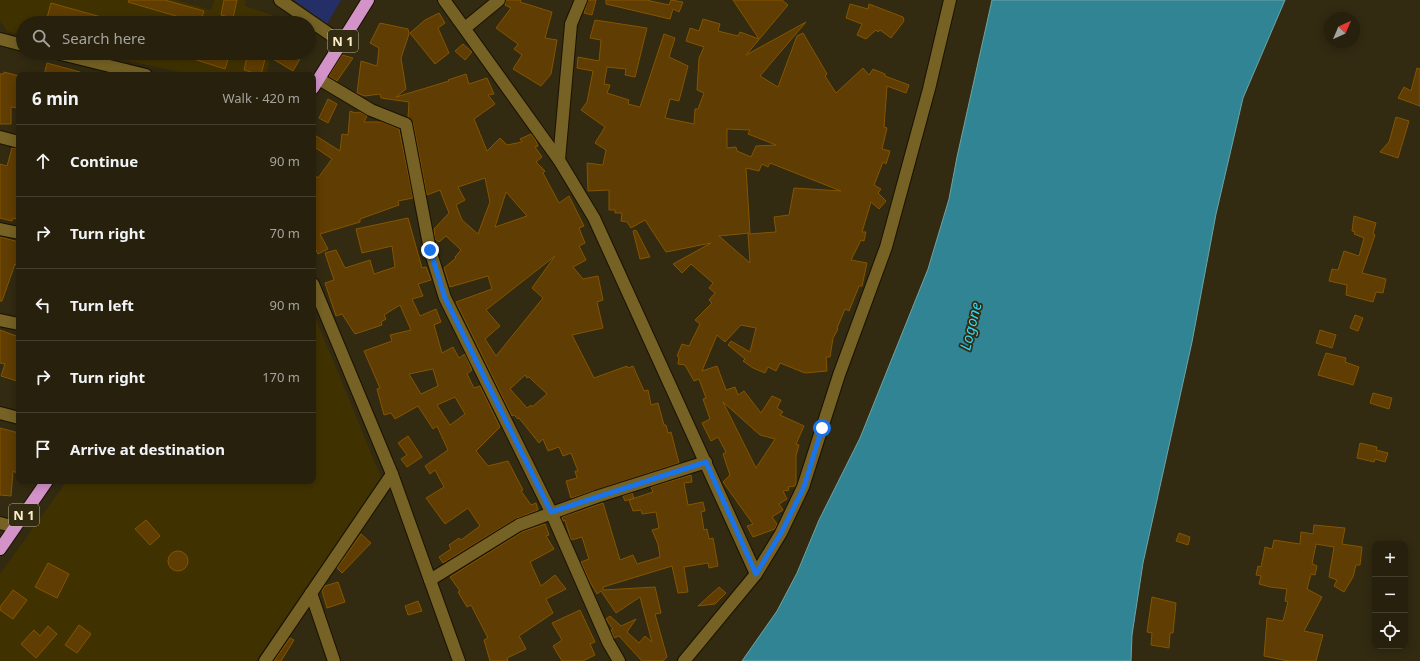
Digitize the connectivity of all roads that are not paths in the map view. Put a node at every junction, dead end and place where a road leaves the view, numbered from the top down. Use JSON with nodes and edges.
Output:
{"nodes":[{"id":1,"x":280,"y":0,"type":"edge"},
{"id":2,"x":368,"y":0,"type":"edge"},
{"id":3,"x":444,"y":0,"type":"edge"},
{"id":4,"x":499,"y":0,"type":"edge"},
{"id":5,"x":580,"y":0,"type":"edge"},
{"id":6,"x":950,"y":0,"type":"edge"},
{"id":7,"x":304,"y":16,"type":"edge"},
{"id":8,"x":316,"y":24,"type":"edge"},
{"id":9,"x":465,"y":28,"type":"junction"},
{"id":10,"x":0,"y":39,"type":"edge"},
{"id":11,"x":342,"y":42,"type":"junction"},
{"id":12,"x":16,"y":43,"type":"edge"},
{"id":13,"x":85,"y":60,"type":"edge"},
{"id":14,"x":134,"y":72,"type":"edge"},
{"id":15,"x":316,"y":83,"type":"edge"},
{"id":16,"x":0,"y":137,"type":"edge"},
{"id":17,"x":16,"y":141,"type":"edge"},
{"id":18,"x":559,"y":160,"type":"junction"},
{"id":19,"x":0,"y":229,"type":"edge"},
{"id":20,"x":16,"y":232,"type":"edge"},
{"id":21,"x":316,"y":291,"type":"edge"},
{"id":22,"x":0,"y":320,"type":"edge"},
{"id":23,"x":16,"y":323,"type":"edge"},
{"id":24,"x":0,"y":413,"type":"edge"},
{"id":25,"x":16,"y":417,"type":"edge"},
{"id":26,"x":706,"y":462,"type":"junction"},
{"id":27,"x":392,"y":474,"type":"junction"},
{"id":28,"x":45,"y":484,"type":"edge"},
{"id":29,"x":551,"y":512,"type":"junction"},
{"id":30,"x":0,"y":523,"type":"edge"},
{"id":31,"x":15,"y":527,"type":"junction"},
{"id":32,"x":0,"y":549,"type":"edge"},
{"id":33,"x":756,"y":574,"type":"junction"},
{"id":34,"x":430,"y":580,"type":"junction"},
{"id":35,"x":311,"y":593,"type":"junction"},
{"id":36,"x":265,"y":661,"type":"edge"},
{"id":37,"x":334,"y":661,"type":"edge"},
{"id":38,"x":459,"y":661,"type":"edge"},
{"id":39,"x":619,"y":661,"type":"edge"},
{"id":40,"x":684,"y":661,"type":"edge"}],
"edges":[{"from":1,"to":7,"type":"street"},
{"from":2,"to":11,"type":"highway","number":"N 1"},
{"from":3,"to":9,"type":"street"},
{"from":4,"to":9,"type":"street"},
{"from":5,"to":18,"type":"street"},
{"from":6,"to":33,"type":"street"},
{"from":8,"to":11,"type":"street"},
{"from":9,"to":18,"type":"street"},
{"from":10,"to":12,"type":"street"},
{"from":11,"to":15,"type":"highway","number":"N 1"},
{"from":13,"to":14,"type":"street"},
{"from":15,"to":29,"type":"street"},
{"from":16,"to":17,"type":"street"},
{"from":18,"to":26,"type":"street"},
{"from":19,"to":20,"type":"street"},
{"from":21,"to":27,"type":"street"},
{"from":22,"to":23,"type":"street"},
{"from":24,"to":25,"type":"street"},
{"from":26,"to":29,"type":"street"},
{"from":26,"to":33,"type":"street"},
{"from":27,"to":34,"type":"street"},
{"from":27,"to":35,"type":"street"},
{"from":28,"to":31,"type":"highway","number":"N 1"},
{"from":29,"to":34,"type":"street"},
{"from":29,"to":39,"type":"street"},
{"from":30,"to":31,"type":"street"},
{"from":31,"to":32,"type":"highway","number":"N 1"},
{"from":33,"to":40,"type":"street"},
{"from":34,"to":38,"type":"street"},
{"from":35,"to":36,"type":"street"},
{"from":35,"to":37,"type":"street"}]}
